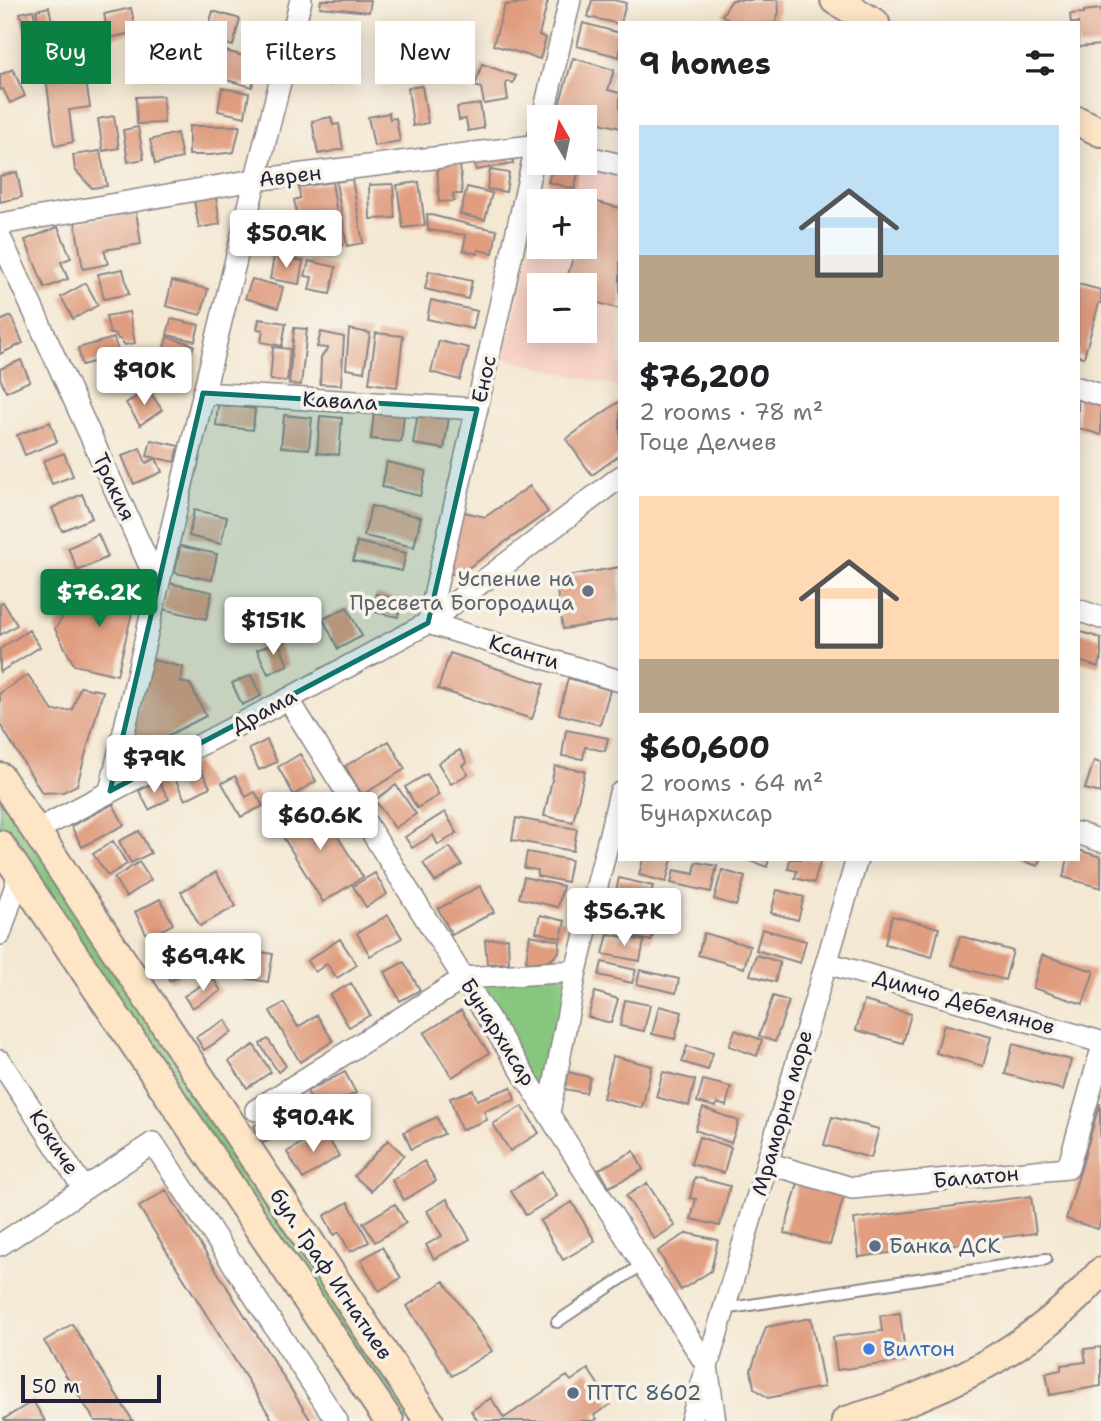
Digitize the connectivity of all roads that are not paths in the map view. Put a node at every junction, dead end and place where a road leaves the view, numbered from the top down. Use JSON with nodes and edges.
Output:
{"nodes":[{"id":1,"x":301,"y":0,"type":"edge"},
{"id":2,"x":570,"y":0,"type":"edge"},
{"id":3,"x":835,"y":0,"type":"edge"},
{"id":4,"x":872,"y":21,"type":"edge"},
{"id":5,"x":546,"y":105,"type":"edge"},
{"id":6,"x":1080,"y":122,"type":"edge"},
{"id":7,"x":1101,"y":132,"type":"edge"},
{"id":8,"x":527,"y":143,"type":"edge"},
{"id":9,"x":597,"y":159,"type":"edge"},
{"id":10,"x":618,"y":164,"type":"edge"},
{"id":11,"x":530,"y":175,"type":"edge"},
{"id":12,"x":254,"y":180,"type":"junction"},
{"id":13,"x":0,"y":224,"type":"edge"},
{"id":14,"x":0,"y":237,"type":"edge"},
{"id":15,"x":1080,"y":389,"type":"edge"},
{"id":16,"x":203,"y":393,"type":"junction"},
{"id":17,"x":1101,"y":395,"type":"edge"},
{"id":18,"x":477,"y":409,"type":"junction"},
{"id":19,"x":618,"y":479,"type":"edge"},
{"id":20,"x":158,"y":584,"type":"junction"},
{"id":21,"x":1080,"y":611,"type":"edge"},
{"id":22,"x":1101,"y":618,"type":"edge"},
{"id":23,"x":428,"y":623,"type":"junction"},
{"id":24,"x":618,"y":680,"type":"edge"},
{"id":25,"x":288,"y":699,"type":"junction"},
{"id":26,"x":0,"y":777,"type":"edge"},
{"id":27,"x":110,"y":791,"type":"junction"},
{"id":28,"x":618,"y":801,"type":"edge"},
{"id":29,"x":35,"y":831,"type":"junction"},
{"id":30,"x":1080,"y":834,"type":"edge"},
{"id":31,"x":1101,"y":841,"type":"edge"},
{"id":32,"x":0,"y":845,"type":"edge"},
{"id":33,"x":856,"y":861,"type":"edge"},
{"id":34,"x":19,"y":875,"type":"junction"},
{"id":35,"x":0,"y":934,"type":"edge"},
{"id":36,"x":827,"y":963,"type":"junction"},
{"id":37,"x":576,"y":971,"type":"junction"},
{"id":38,"x":464,"y":978,"type":"junction"},
{"id":39,"x":1101,"y":1042,"type":"edge"},
{"id":40,"x":1101,"y":1052,"type":"edge"},
{"id":41,"x":0,"y":1061,"type":"edge"},
{"id":42,"x":256,"y":1110,"type":"dead end"},
{"id":43,"x":549,"y":1112,"type":"junction"},
{"id":44,"x":767,"y":1163,"type":"junction"},
{"id":45,"x":84,"y":1189,"type":"junction"},
{"id":46,"x":0,"y":1245,"type":"edge"},
{"id":47,"x":1046,"y":1259,"type":"dead end"},
{"id":48,"x":643,"y":1264,"type":"junction"},
{"id":49,"x":1101,"y":1272,"type":"edge"},
{"id":50,"x":724,"y":1309,"type":"junction"},
{"id":51,"x":557,"y":1322,"type":"dead end"},
{"id":52,"x":707,"y":1366,"type":"junction"},
{"id":53,"x":337,"y":1421,"type":"edge"},
{"id":54,"x":389,"y":1421,"type":"edge"},
{"id":55,"x":429,"y":1421,"type":"edge"},
{"id":56,"x":691,"y":1421,"type":"edge"},
{"id":57,"x":715,"y":1421,"type":"edge"},
{"id":58,"x":846,"y":1421,"type":"edge"}],
"edges":[{"from":1,"to":12,"type":"street"},
{"from":2,"to":5,"type":"street"},
{"from":3,"to":4,"type":"main road"},
{"from":6,"to":7,"type":"main road"},
{"from":8,"to":12,"type":"street","name":"Аврен"},
{"from":9,"to":10,"type":"street"},
{"from":11,"to":18,"type":"street","name":"Енос"},
{"from":12,"to":13,"type":"street","name":"Аврен"},
{"from":12,"to":16,"type":"street"},
{"from":14,"to":20,"type":"street","name":"Тракия"},
{"from":15,"to":17,"type":"street"},
{"from":16,"to":18,"type":"street","name":"Кавала"},
{"from":16,"to":20,"type":"street"},
{"from":18,"to":23,"type":"street","name":"Енос"},
{"from":19,"to":23,"type":"street","name":"Драма"},
{"from":20,"to":27,"type":"street"},
{"from":21,"to":22,"type":"street"},
{"from":23,"to":24,"type":"street","name":"Ксанти"},
{"from":23,"to":25,"type":"street","name":"Драма"},
{"from":25,"to":27,"type":"street","name":"Драма"},
{"from":25,"to":38,"type":"street","name":"Бунархисар"},
{"from":26,"to":29,"type":"main road","name":"бул. Граф Игнатиев"},
{"from":27,"to":29,"type":"street","name":"Драма"},
{"from":28,"to":37,"type":"street"},
{"from":29,"to":34,"type":"main road"},
{"from":29,"to":55,"type":"main road","name":"бул. Граф Игнатиев"},
{"from":30,"to":31,"type":"street"},
{"from":32,"to":34,"type":"main road","name":"бул. Граф Игнатиев"},
{"from":33,"to":36,"type":"street","name":"Мраморно море"},
{"from":34,"to":35,"type":"street"},
{"from":34,"to":54,"type":"main road","name":"бул. Граф Игнатиев"},
{"from":36,"to":39,"type":"street","name":"Димчо Дебелянов"},
{"from":36,"to":44,"type":"street","name":"Мраморно море"},
{"from":37,"to":38,"type":"street"},
{"from":37,"to":43,"type":"street"},
{"from":38,"to":42,"type":"street"},
{"from":38,"to":43,"type":"street","name":"Бунархисар"},
{"from":40,"to":44,"type":"street","name":"Балатон"},
{"from":41,"to":45,"type":"street","name":"Кокиче"},
{"from":43,"to":48,"type":"street","name":"Бунархисар"},
{"from":44,"to":50,"type":"street","name":"Мраморно море"},
{"from":45,"to":46,"type":"street"},
{"from":45,"to":53,"type":"street"},
{"from":47,"to":50,"type":"lane"},
{"from":48,"to":51,"type":"lane"},
{"from":48,"to":52,"type":"street","name":"Бунархисар"},
{"from":49,"to":58,"type":"main road"},
{"from":50,"to":52,"type":"street","name":"Мраморно море"},
{"from":52,"to":56,"type":"street","name":"Мраморно море"},
{"from":52,"to":57,"type":"street","name":"Мраморно море"}]}
